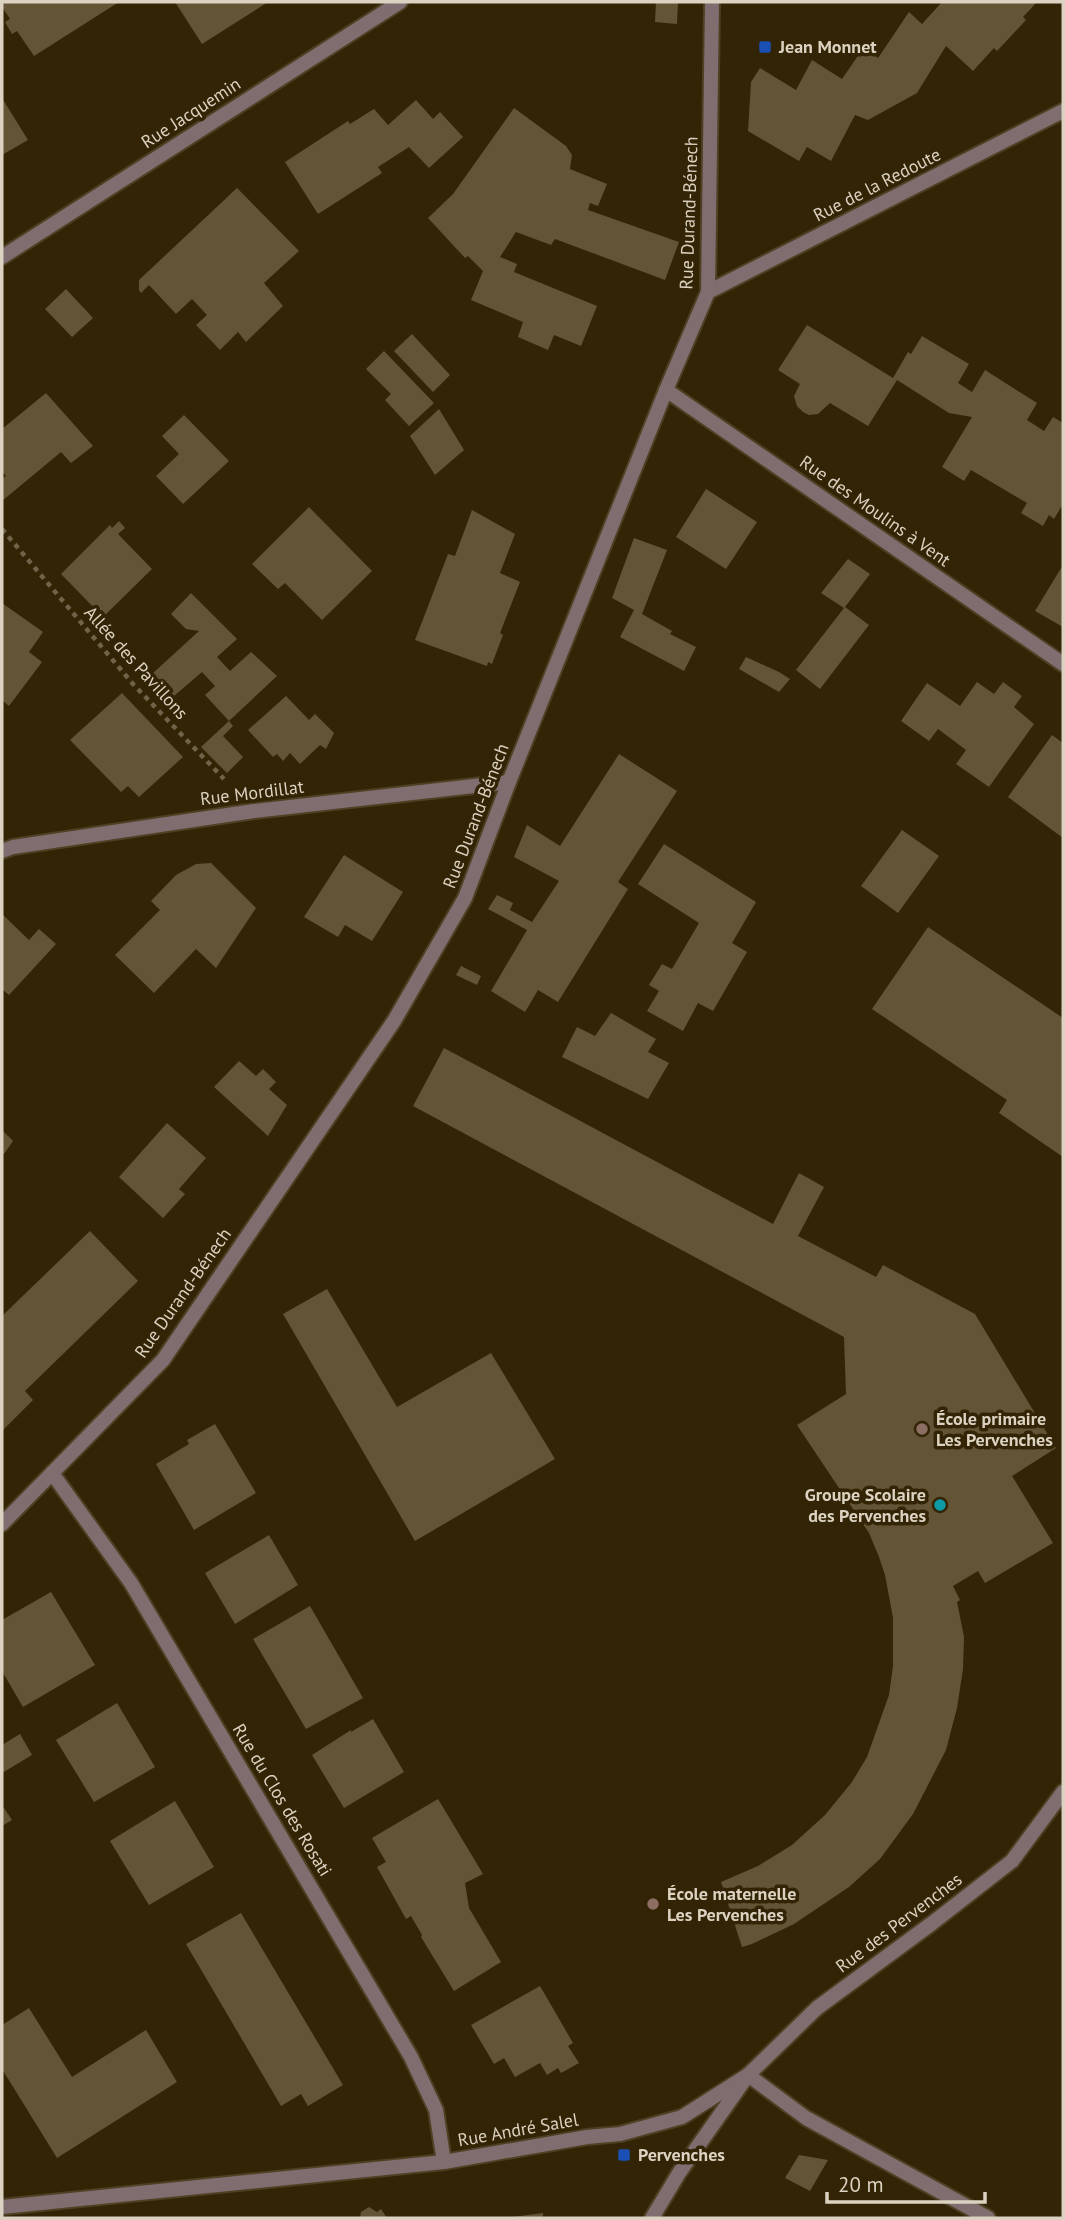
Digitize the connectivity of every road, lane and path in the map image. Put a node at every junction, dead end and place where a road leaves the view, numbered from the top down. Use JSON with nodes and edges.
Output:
{"nodes":[{"id":1,"x":400,"y":2,"type":"edge"},
{"id":2,"x":712,"y":2,"type":"edge"},
{"id":3,"x":1063,"y":111,"type":"edge"},
{"id":4,"x":2,"y":257,"type":"edge"},
{"id":5,"x":708,"y":292,"type":"junction"},
{"id":6,"x":666,"y":390,"type":"junction"},
{"id":7,"x":2,"y":529,"type":"edge"},
{"id":8,"x":1063,"y":664,"type":"edge"},
{"id":9,"x":509,"y":782,"type":"junction"},
{"id":10,"x":254,"y":811,"type":"junction"},
{"id":11,"x":2,"y":851,"type":"edge"},
{"id":12,"x":52,"y":1473,"type":"junction"},
{"id":13,"x":2,"y":1524,"type":"edge"},
{"id":14,"x":1063,"y":1792,"type":"edge"},
{"id":15,"x":748,"y":2075,"type":"junction"},
{"id":16,"x":444,"y":2162,"type":"junction"},
{"id":17,"x":2,"y":2207,"type":"edge"},
{"id":18,"x":652,"y":2218,"type":"edge"},
{"id":19,"x":988,"y":2218,"type":"edge"}],
"edges":[{"from":1,"to":4,"type":"street","name":"Rue Jacquemin"},
{"from":2,"to":5,"type":"street","name":"Rue Durand-Bénech"},
{"from":3,"to":5,"type":"street","name":"Rue de la Redoute"},
{"from":5,"to":6,"type":"street","name":"Rue Durand-Bénech"},
{"from":6,"to":8,"type":"street","name":"Rue des Moulins à Vent"},
{"from":6,"to":9,"type":"street","name":"Rue Durand-Bénech"},
{"from":7,"to":10,"type":"path","name":"Allée des Pavillons"},
{"from":9,"to":10,"type":"street","name":"Rue Mordillat"},
{"from":9,"to":12,"type":"street","name":"Rue Durand-Bénech"},
{"from":10,"to":11,"type":"street","name":"Rue Mordillat"},
{"from":12,"to":13,"type":"street","name":"Rue Durand-Bénech"},
{"from":12,"to":16,"type":"street","name":"Rue du Clos des Rosati"},
{"from":14,"to":15,"type":"street","name":"Rue des Pervenches"},
{"from":15,"to":16,"type":"street","name":"Rue André Salel"},
{"from":15,"to":18,"type":"street"},
{"from":15,"to":19,"type":"street"},
{"from":16,"to":17,"type":"street","name":"Rue André Salel"}]}
